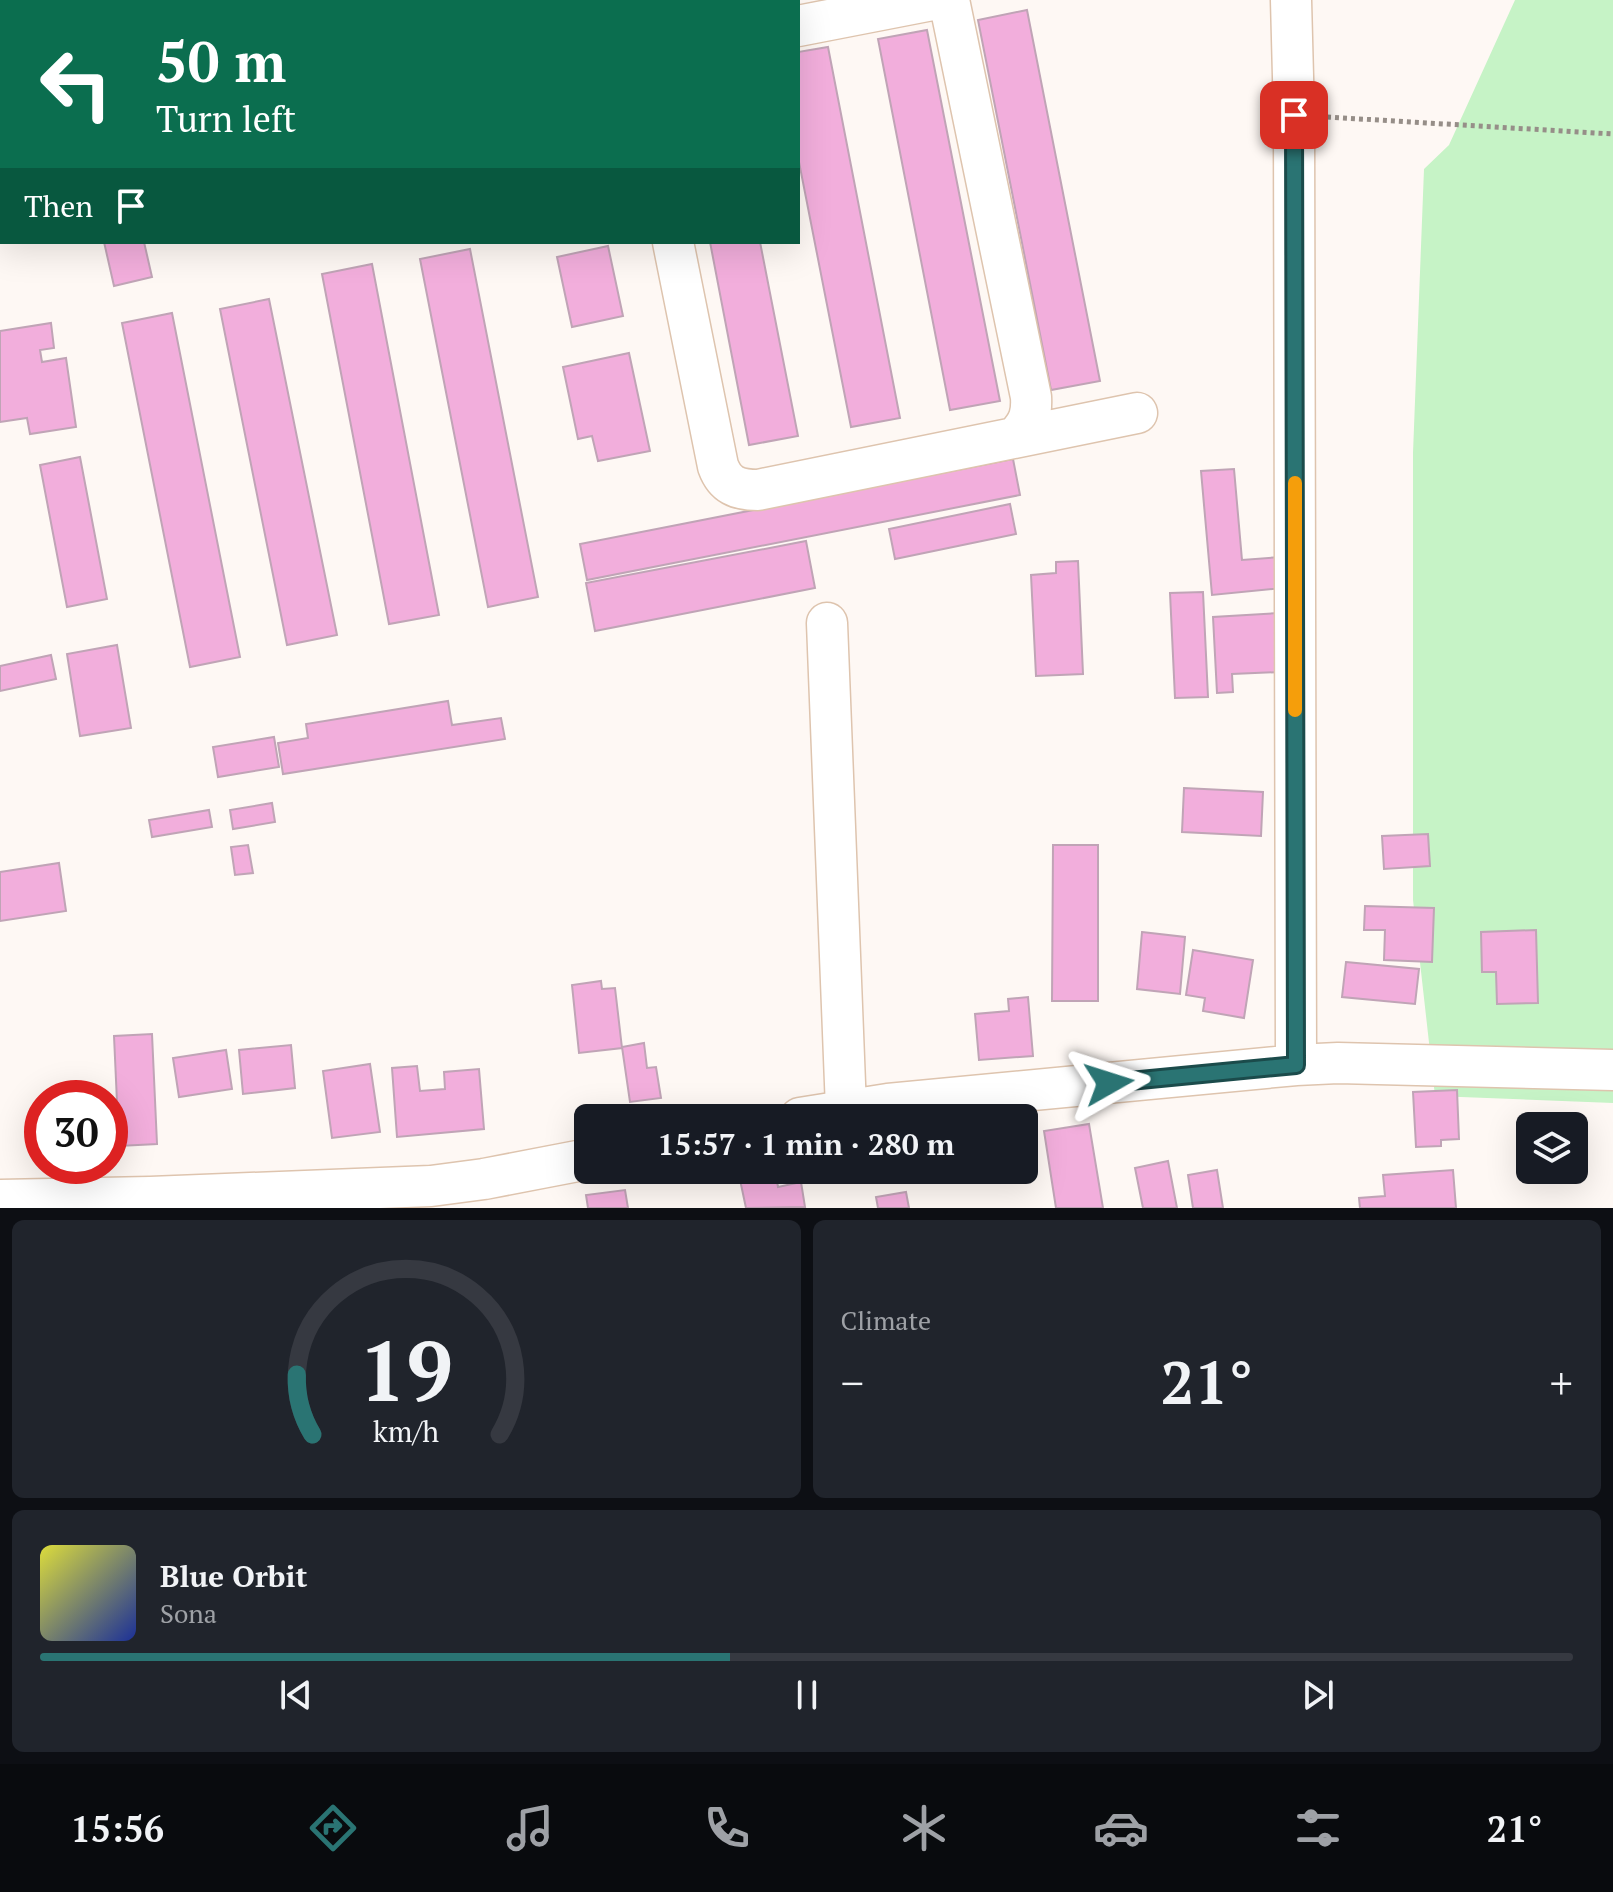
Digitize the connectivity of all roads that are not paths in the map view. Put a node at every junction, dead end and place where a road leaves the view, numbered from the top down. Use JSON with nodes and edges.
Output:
{"nodes":[{"id":1,"x":932,"y":0,"type":"edge"},
{"id":2,"x":949,"y":0,"type":"edge"},
{"id":3,"x":1291,"y":0,"type":"edge"},
{"id":4,"x":800,"y":26,"type":"edge"},
{"id":5,"x":673,"y":244,"type":"edge"},
{"id":6,"x":1137,"y":413,"type":"dead end"},
{"id":7,"x":1017,"y":436,"type":"junction"},
{"id":8,"x":827,"y":623,"type":"dead end"},
{"id":9,"x":1296,"y":1065,"type":"junction"},
{"id":10,"x":1613,"y":1070,"type":"edge"},
{"id":11,"x":846,"y":1104,"type":"edge"},
{"id":12,"x":897,"y":1104,"type":"edge"},
{"id":13,"x":574,"y":1162,"type":"edge"},
{"id":14,"x":0,"y":1200,"type":"edge"}],
"edges":[{"from":1,"to":4,"type":"street"},
{"from":2,"to":7,"type":"street"},
{"from":3,"to":9,"type":"street"},
{"from":5,"to":7,"type":"street"},
{"from":6,"to":7,"type":"street"},
{"from":8,"to":11,"type":"street"},
{"from":9,"to":10,"type":"street"},
{"from":9,"to":12,"type":"street"},
{"from":13,"to":14,"type":"street"}]}
